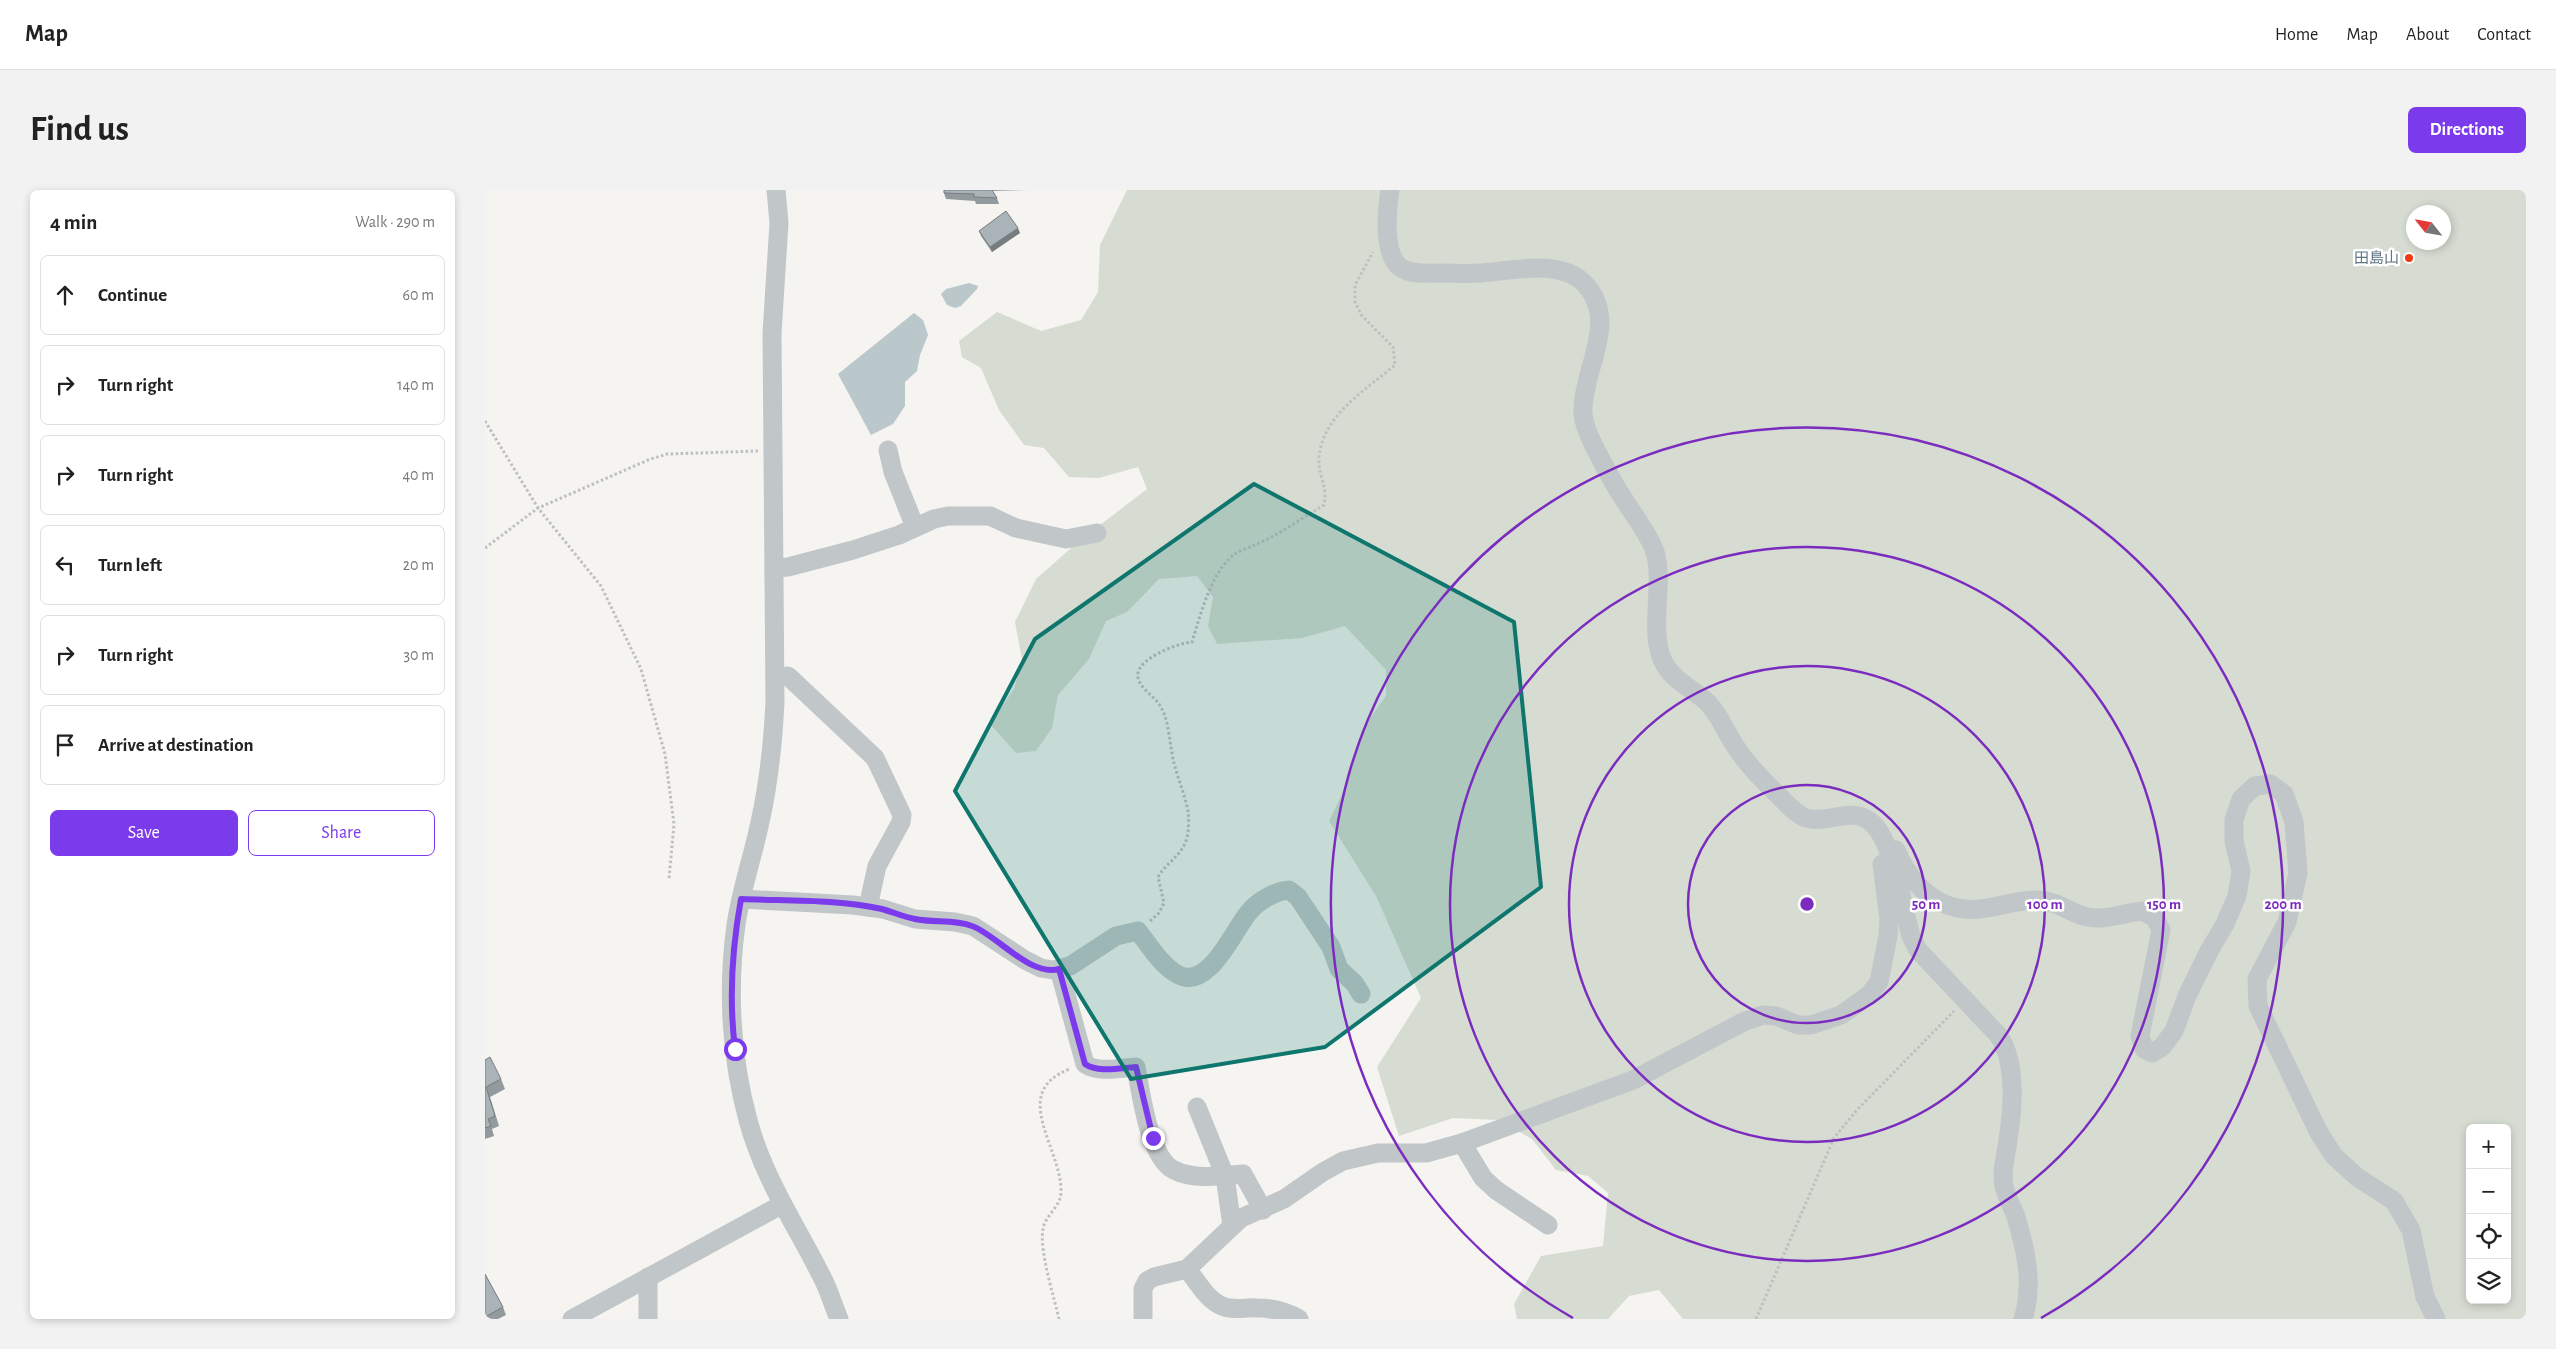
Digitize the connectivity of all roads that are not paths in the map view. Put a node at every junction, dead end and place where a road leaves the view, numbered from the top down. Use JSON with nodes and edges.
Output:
{"nodes":[{"id":1,"x":776,"y":190,"type":"edge"},
{"id":2,"x":1390,"y":190,"type":"edge"},
{"id":3,"x":888,"y":450,"type":"dead end"},
{"id":4,"x":915,"y":527,"type":"junction"},
{"id":5,"x":1097,"y":533,"type":"dead end"},
{"id":6,"x":774,"y":568,"type":"junction"},
{"id":7,"x":775,"y":677,"type":"junction"},
{"id":8,"x":1887,"y":846,"type":"junction"},
{"id":9,"x":741,"y":899,"type":"junction"},
{"id":10,"x":868,"y":907,"type":"junction"},
{"id":11,"x":1059,"y":969,"type":"junction"},
{"id":12,"x":1361,"y":994,"type":"dead end"},
{"id":13,"x":1197,"y":1107,"type":"dead end"},
{"id":14,"x":1462,"y":1143,"type":"junction"},
{"id":15,"x":1225,"y":1176,"type":"junction"},
{"id":16,"x":781,"y":1205,"type":"junction"},
{"id":17,"x":1263,"y":1210,"type":"junction"},
{"id":18,"x":1548,"y":1224,"type":"dead end"},
{"id":19,"x":1232,"y":1226,"type":"junction"},
{"id":20,"x":1187,"y":1269,"type":"junction"},
{"id":21,"x":648,"y":1277,"type":"junction"},
{"id":22,"x":572,"y":1319,"type":"edge"},
{"id":23,"x":648,"y":1319,"type":"edge"},
{"id":24,"x":839,"y":1319,"type":"edge"},
{"id":25,"x":1143,"y":1319,"type":"edge"},
{"id":26,"x":1299,"y":1319,"type":"edge"},
{"id":27,"x":2023,"y":1319,"type":"edge"},
{"id":28,"x":2437,"y":1319,"type":"edge"}],
"edges":[{"from":1,"to":6,"type":"street"},
{"from":2,"to":8,"type":"street"},
{"from":3,"to":4,"type":"street"},
{"from":4,"to":5,"type":"street"},
{"from":4,"to":6,"type":"street"},
{"from":6,"to":7,"type":"street"},
{"from":7,"to":9,"type":"street"},
{"from":7,"to":10,"type":"street"},
{"from":8,"to":14,"type":"street"},
{"from":8,"to":27,"type":"street"},
{"from":8,"to":28,"type":"street"},
{"from":9,"to":10,"type":"street"},
{"from":9,"to":16,"type":"street"},
{"from":10,"to":11,"type":"street"},
{"from":11,"to":12,"type":"street"},
{"from":11,"to":15,"type":"street"},
{"from":13,"to":15,"type":"street"},
{"from":14,"to":17,"type":"street"},
{"from":14,"to":18,"type":"street"},
{"from":15,"to":17,"type":"street"},
{"from":15,"to":19,"type":"street"},
{"from":16,"to":21,"type":"street"},
{"from":16,"to":24,"type":"street"},
{"from":17,"to":19,"type":"street"},
{"from":19,"to":20,"type":"street"},
{"from":20,"to":25,"type":"street"},
{"from":20,"to":26,"type":"street"},
{"from":21,"to":22,"type":"street"},
{"from":21,"to":23,"type":"street"}]}
